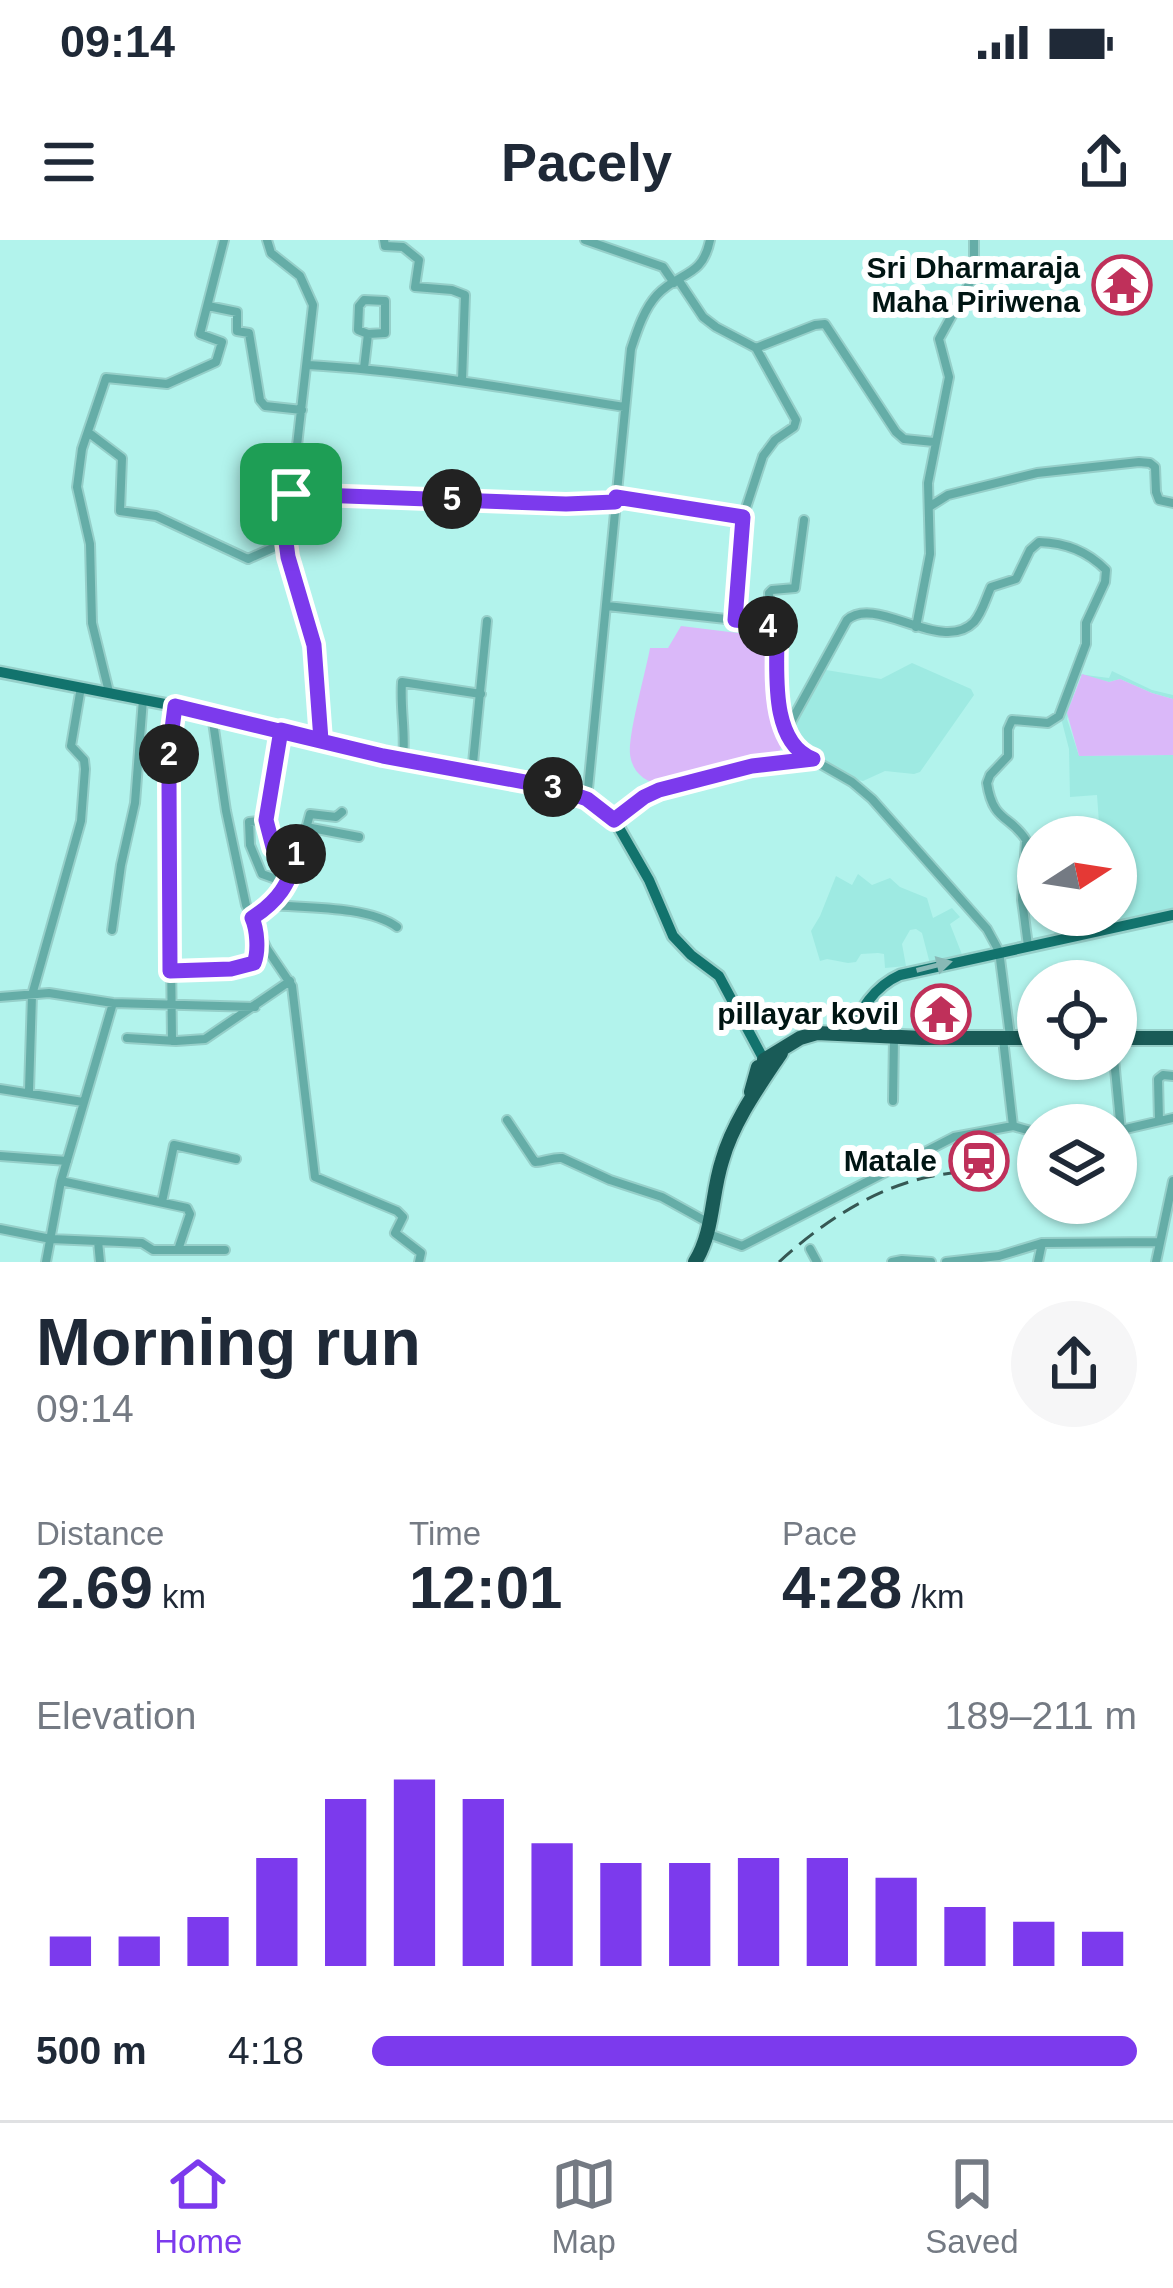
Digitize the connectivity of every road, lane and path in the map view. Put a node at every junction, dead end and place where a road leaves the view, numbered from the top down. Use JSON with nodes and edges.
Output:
{"nodes":[{"id":1,"x":224,"y":240,"type":"edge"},
{"id":2,"x":267,"y":240,"type":"edge"},
{"id":3,"x":384,"y":240,"type":"edge"},
{"id":4,"x":585,"y":240,"type":"edge"},
{"id":5,"x":710,"y":240,"type":"edge"},
{"id":6,"x":974,"y":240,"type":"edge"},
{"id":7,"x":676,"y":282,"type":"junction"},
{"id":8,"x":208,"y":306,"type":"junction"},
{"id":9,"x":368,"y":334,"type":"junction"},
{"id":10,"x":756,"y":348,"type":"junction"},
{"id":11,"x":308,"y":365,"type":"junction"},
{"id":12,"x":364,"y":368,"type":"junction"},
{"id":13,"x":462,"y":381,"type":"junction"},
{"id":14,"x":624,"y":407,"type":"junction"},
{"id":15,"x":302,"y":410,"type":"junction"},
{"id":16,"x":88,"y":433,"type":"junction"},
{"id":17,"x":934,"y":442,"type":"junction"},
{"id":18,"x":291,"y":494,"type":"junction"},
{"id":19,"x":616,"y":500,"type":"junction"},
{"id":20,"x":1173,"y":503,"type":"edge"},
{"id":21,"x":928,"y":508,"type":"junction"},
{"id":22,"x":743,"y":517,"type":"junction"},
{"id":23,"x":804,"y":520,"type":"dead end"},
{"id":24,"x":286,"y":542,"type":"junction"},
{"id":25,"x":607,"y":606,"type":"junction"},
{"id":26,"x":735,"y":620,"type":"junction"},
{"id":27,"x":488,"y":621,"type":"dead end"},
{"id":28,"x":916,"y":627,"type":"junction"},
{"id":29,"x":777,"y":634,"type":"junction"},
{"id":30,"x":0,"y":672,"type":"edge"},
{"id":31,"x":81,"y":687,"type":"junction"},
{"id":32,"x":109,"y":692,"type":"junction"},
{"id":33,"x":481,"y":694,"type":"junction"},
{"id":34,"x":143,"y":699,"type":"junction"},
{"id":35,"x":175,"y":706,"type":"junction"},
{"id":36,"x":212,"y":714,"type":"junction"},
{"id":37,"x":281,"y":730,"type":"junction"},
{"id":38,"x":786,"y":731,"type":"junction"},
{"id":39,"x":321,"y":740,"type":"junction"},
{"id":40,"x":404,"y":759,"type":"junction"},
{"id":41,"x":813,"y":759,"type":"junction"},
{"id":42,"x":472,"y":772,"type":"junction"},
{"id":43,"x":587,"y":799,"type":"junction"},
{"id":44,"x":342,"y":812,"type":"dead end"},
{"id":45,"x":266,"y":820,"type":"junction"},
{"id":46,"x":614,"y":820,"type":"junction"},
{"id":47,"x":306,"y":827,"type":"junction"},
{"id":48,"x":359,"y":837,"type":"dead end"},
{"id":49,"x":299,"y":855,"type":"junction"},
{"id":50,"x":287,"y":883,"type":"junction"},
{"id":51,"x":272,"y":905,"type":"junction"},
{"id":52,"x":1173,"y":915,"type":"edge"},
{"id":53,"x":252,"y":918,"type":"junction"},
{"id":54,"x":397,"y":927,"type":"dead end"},
{"id":55,"x":257,"y":928,"type":"junction"},
{"id":56,"x":112,"y":930,"type":"dead end"},
{"id":57,"x":1028,"y":946,"type":"junction"},
{"id":58,"x":999,"y":952,"type":"junction"},
{"id":59,"x":170,"y":971,"type":"junction"},
{"id":60,"x":290,"y":981,"type":"junction"},
{"id":61,"x":32,"y":994,"type":"junction"},
{"id":62,"x":0,"y":997,"type":"edge"},
{"id":63,"x":112,"y":1003,"type":"junction"},
{"id":64,"x":171,"y":1005,"type":"junction"},
{"id":65,"x":255,"y":1006,"type":"junction"},
{"id":66,"x":849,"y":1035,"type":"junction"},
{"id":67,"x":894,"y":1037,"type":"junction"},
{"id":68,"x":127,"y":1038,"type":"dead end"},
{"id":69,"x":1007,"y":1038,"type":"junction"},
{"id":70,"x":1017,"y":1038,"type":"edge"},
{"id":71,"x":1137,"y":1038,"type":"edge"},
{"id":72,"x":1173,"y":1038,"type":"edge"},
{"id":73,"x":172,"y":1041,"type":"junction"},
{"id":74,"x":764,"y":1066,"type":"junction"},
{"id":75,"x":1173,"y":1076,"type":"edge"},
{"id":76,"x":0,"y":1089,"type":"edge"},
{"id":77,"x":28,"y":1091,"type":"junction"},
{"id":78,"x":83,"y":1102,"type":"junction"},
{"id":79,"x":893,"y":1102,"type":"dead end"},
{"id":80,"x":1173,"y":1118,"type":"edge"},
{"id":81,"x":508,"y":1120,"type":"dead end"},
{"id":82,"x":1159,"y":1120,"type":"junction"},
{"id":83,"x":1013,"y":1126,"type":"junction"},
{"id":84,"x":1137,"y":1126,"type":"edge"},
{"id":85,"x":1017,"y":1127,"type":"edge"},
{"id":86,"x":0,"y":1156,"type":"edge"},
{"id":87,"x":236,"y":1159,"type":"dead end"},
{"id":88,"x":67,"y":1161,"type":"junction"},
{"id":89,"x":61,"y":1181,"type":"junction"},
{"id":90,"x":1173,"y":1181,"type":"edge"},
{"id":91,"x":162,"y":1202,"type":"junction"},
{"id":92,"x":709,"y":1228,"type":"junction"},
{"id":93,"x":0,"y":1229,"type":"edge"},
{"id":94,"x":51,"y":1239,"type":"junction"},
{"id":95,"x":98,"y":1241,"type":"junction"},
{"id":96,"x":1160,"y":1242,"type":"junction"},
{"id":97,"x":1042,"y":1243,"type":"junction"},
{"id":98,"x":809,"y":1249,"type":"dead end"},
{"id":99,"x":178,"y":1250,"type":"junction"},
{"id":100,"x":46,"y":1262,"type":"edge"},
{"id":101,"x":100,"y":1262,"type":"edge"},
{"id":102,"x":215,"y":1262,"type":"edge"},
{"id":103,"x":419,"y":1262,"type":"edge"},
{"id":104,"x":695,"y":1262,"type":"edge"},
{"id":105,"x":817,"y":1262,"type":"edge"},
{"id":106,"x":892,"y":1262,"type":"edge"},
{"id":107,"x":931,"y":1262,"type":"edge"},
{"id":108,"x":946,"y":1262,"type":"edge"},
{"id":109,"x":1038,"y":1262,"type":"edge"},
{"id":110,"x":1156,"y":1262,"type":"edge"}],
"edges":[{"from":1,"to":8,"type":"street"},
{"from":2,"to":11,"type":"street"},
{"from":3,"to":13,"type":"street"},
{"from":4,"to":7,"type":"street"},
{"from":5,"to":7,"type":"street"},
{"from":6,"to":17,"type":"street"},
{"from":7,"to":10,"type":"street"},
{"from":7,"to":14,"type":"street"},
{"from":8,"to":15,"type":"street"},
{"from":8,"to":16,"type":"street"},
{"from":9,"to":9,"type":"street"},
{"from":9,"to":12,"type":"street"},
{"from":10,"to":17,"type":"street"},
{"from":10,"to":22,"type":"street"},
{"from":11,"to":12,"type":"street"},
{"from":11,"to":15,"type":"street"},
{"from":12,"to":13,"type":"street"},
{"from":13,"to":14,"type":"street"},
{"from":14,"to":19,"type":"street"},
{"from":15,"to":18,"type":"street"},
{"from":16,"to":24,"type":"street"},
{"from":16,"to":32,"type":"street"},
{"from":17,"to":21,"type":"street"},
{"from":18,"to":19,"type":"street"},
{"from":18,"to":24,"type":"street"},
{"from":19,"to":22,"type":"street"},
{"from":19,"to":25,"type":"street"},
{"from":20,"to":21,"type":"street"},
{"from":21,"to":28,"type":"street"},
{"from":22,"to":26,"type":"street"},
{"from":23,"to":29,"type":"street"},
{"from":24,"to":39,"type":"street"},
{"from":25,"to":26,"type":"street"},
{"from":25,"to":43,"type":"street"},
{"from":26,"to":29,"type":"street"},
{"from":27,"to":33,"type":"street"},
{"from":28,"to":38,"type":"street"},
{"from":28,"to":57,"type":"street"},
{"from":29,"to":38,"type":"street"},
{"from":30,"to":31,"type":"main road"},
{"from":31,"to":32,"type":"main road"},
{"from":31,"to":61,"type":"street"},
{"from":32,"to":34,"type":"main road"},
{"from":33,"to":40,"type":"street"},
{"from":33,"to":42,"type":"street"},
{"from":34,"to":35,"type":"main road"},
{"from":34,"to":56,"type":"street"},
{"from":35,"to":36,"type":"main road"},
{"from":35,"to":59,"type":"street"},
{"from":36,"to":37,"type":"main road"},
{"from":36,"to":53,"type":"street"},
{"from":37,"to":39,"type":"main road"},
{"from":37,"to":45,"type":"street"},
{"from":38,"to":41,"type":"street"},
{"from":39,"to":40,"type":"main road"},
{"from":40,"to":42,"type":"main road"},
{"from":41,"to":46,"type":"street"},
{"from":41,"to":58,"type":"street"},
{"from":42,"to":43,"type":"main road"},
{"from":43,"to":46,"type":"main road"},
{"from":44,"to":47,"type":"street"},
{"from":45,"to":49,"type":"street"},
{"from":45,"to":50,"type":"street"},
{"from":46,"to":74,"type":"main road"},
{"from":47,"to":48,"type":"street"},
{"from":47,"to":49,"type":"street"},
{"from":49,"to":50,"type":"street"},
{"from":50,"to":51,"type":"street"},
{"from":51,"to":53,"type":"street"},
{"from":51,"to":54,"type":"street"},
{"from":52,"to":57,"type":"main road"},
{"from":53,"to":55,"type":"street"},
{"from":55,"to":59,"type":"street"},
{"from":55,"to":60,"type":"street"},
{"from":57,"to":58,"type":"main road"},
{"from":66,"to":58,"type":"main road","one_way":true},
{"from":58,"to":69,"type":"street"},
{"from":59,"to":64,"type":"street"},
{"from":60,"to":65,"type":"street"},
{"from":60,"to":103,"type":"street"},
{"from":61,"to":62,"type":"street"},
{"from":61,"to":63,"type":"street"},
{"from":61,"to":77,"type":"street"},
{"from":63,"to":64,"type":"street"},
{"from":63,"to":78,"type":"street"},
{"from":64,"to":65,"type":"street"},
{"from":64,"to":73,"type":"street"},
{"from":65,"to":73,"type":"street"},
{"from":66,"to":67,"type":"highway"},
{"from":66,"to":74,"type":"highway"},
{"from":67,"to":69,"type":"highway"},
{"from":67,"to":79,"type":"street"},
{"from":68,"to":73,"type":"street"},
{"from":69,"to":70,"type":"highway"},
{"from":69,"to":83,"type":"street"},
{"from":71,"to":72,"type":"highway"},
{"from":74,"to":92,"type":"highway"},
{"from":75,"to":82,"type":"street"},
{"from":76,"to":77,"type":"street"},
{"from":77,"to":78,"type":"street"},
{"from":78,"to":88,"type":"street"},
{"from":80,"to":82,"type":"street"},
{"from":81,"to":92,"type":"street"},
{"from":82,"to":84,"type":"street"},
{"from":83,"to":85,"type":"street"},
{"from":83,"to":92,"type":"street"},
{"from":86,"to":88,"type":"street"},
{"from":87,"to":91,"type":"street"},
{"from":88,"to":89,"type":"street"},
{"from":89,"to":91,"type":"street"},
{"from":89,"to":94,"type":"street"},
{"from":90,"to":96,"type":"street"},
{"from":91,"to":99,"type":"street"},
{"from":92,"to":104,"type":"highway"},
{"from":93,"to":94,"type":"street"},
{"from":94,"to":95,"type":"street"},
{"from":94,"to":100,"type":"street"},
{"from":95,"to":99,"type":"street"},
{"from":95,"to":101,"type":"street"},
{"from":96,"to":97,"type":"street"},
{"from":96,"to":110,"type":"street"},
{"from":97,"to":108,"type":"street"},
{"from":97,"to":109,"type":"street"},
{"from":98,"to":105,"type":"street"},
{"from":99,"to":102,"type":"street"},
{"from":106,"to":107,"type":"street"}]}
